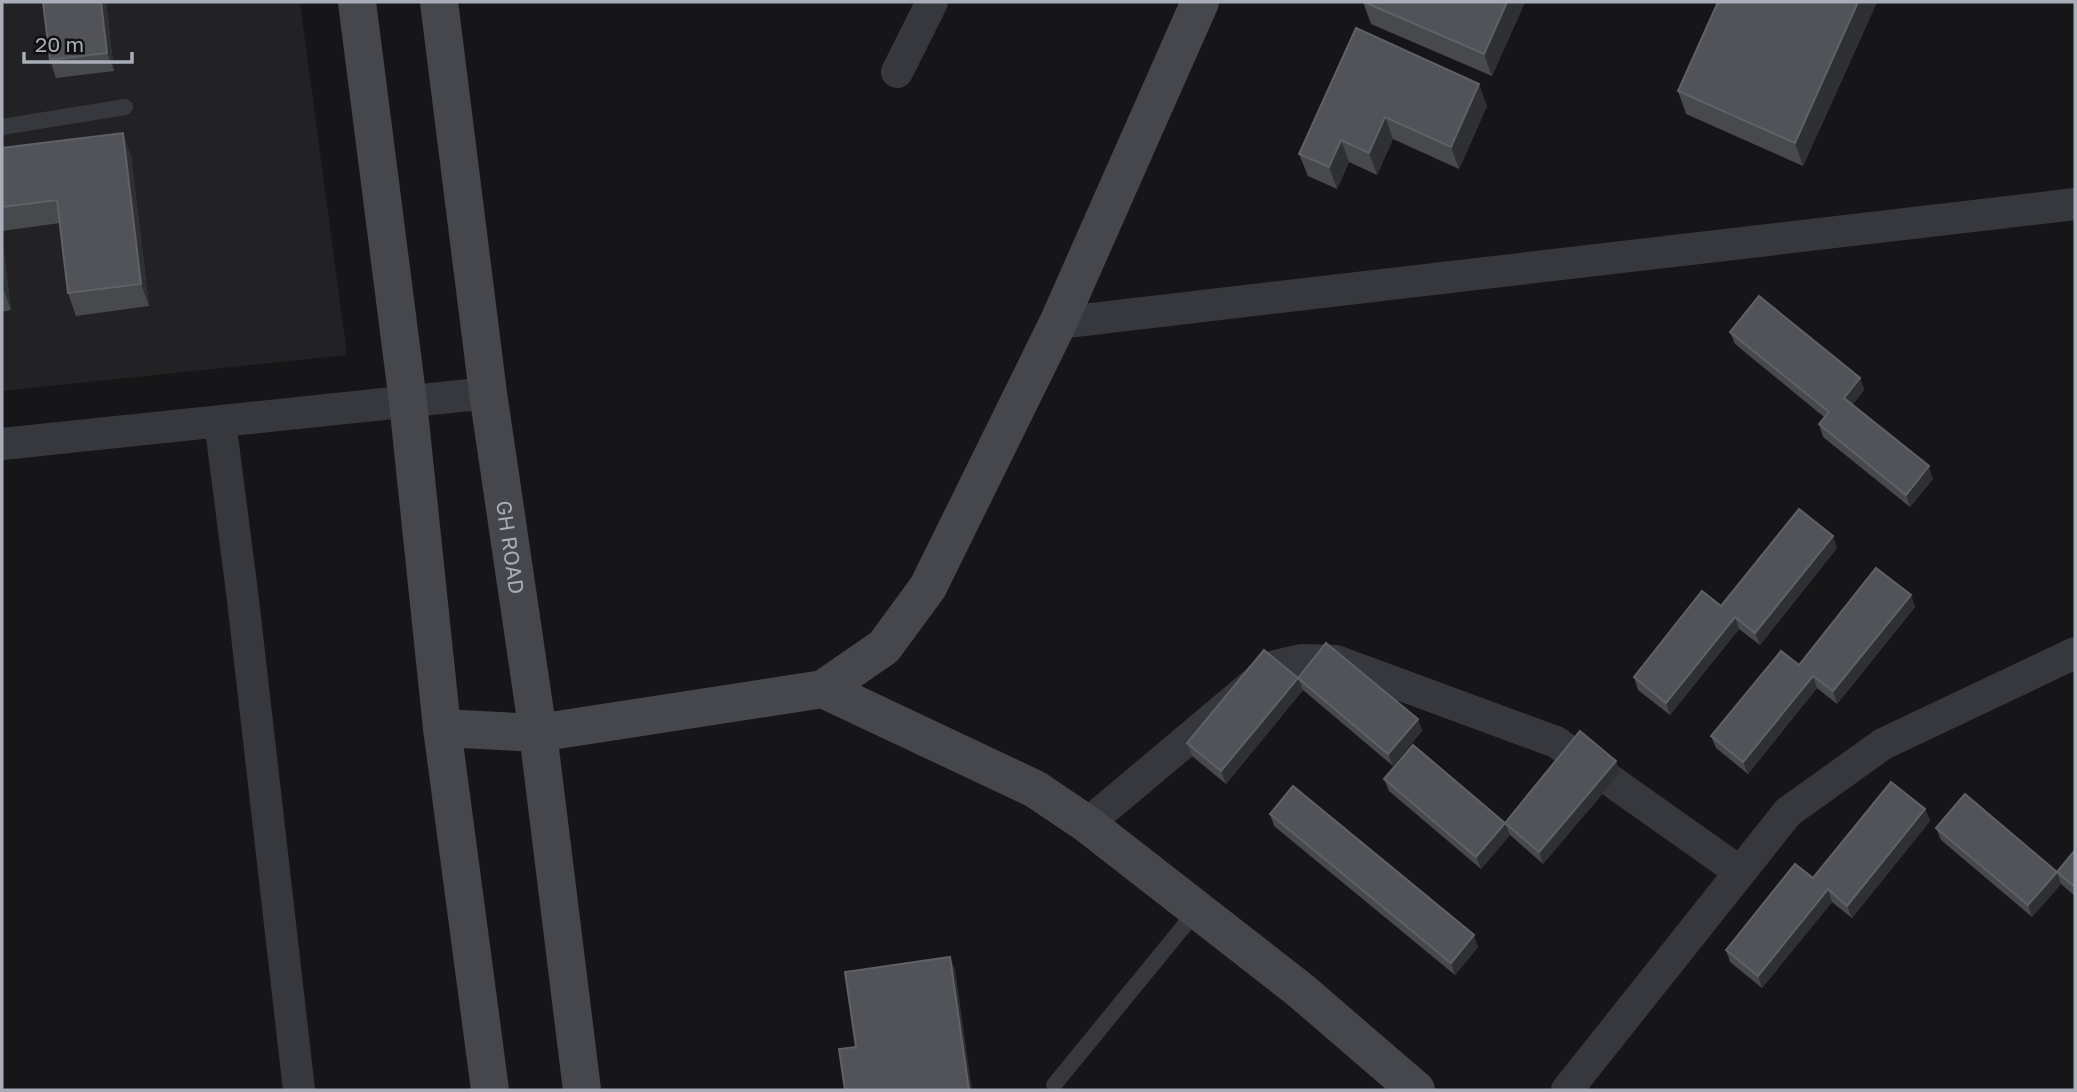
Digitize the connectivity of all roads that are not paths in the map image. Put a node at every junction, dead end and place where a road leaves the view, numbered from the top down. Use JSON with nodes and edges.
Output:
{"nodes":[{"id":1,"x":357,"y":2,"type":"edge"},
{"id":2,"x":439,"y":2,"type":"edge"},
{"id":3,"x":932,"y":2,"type":"edge"},
{"id":4,"x":1200,"y":2,"type":"edge"},
{"id":5,"x":897,"y":72,"type":"dead end"},
{"id":6,"x":125,"y":107,"type":"dead end"},
{"id":7,"x":2,"y":127,"type":"edge"},
{"id":8,"x":2075,"y":204,"type":"edge"},
{"id":9,"x":1058,"y":323,"type":"junction"},
{"id":10,"x":488,"y":393,"type":"junction"},
{"id":11,"x":408,"y":402,"type":"junction"},
{"id":12,"x":219,"y":421,"type":"junction"},
{"id":13,"x":2,"y":444,"type":"edge"},
{"id":14,"x":2075,"y":653,"type":"edge"},
{"id":15,"x":823,"y":690,"type":"junction"},
{"id":16,"x":442,"y":728,"type":"junction"},
{"id":17,"x":538,"y":733,"type":"junction"},
{"id":18,"x":1087,"y":824,"type":"junction"},
{"id":19,"x":1740,"y":872,"type":"junction"},
{"id":20,"x":1197,"y":910,"type":"junction"},
{"id":21,"x":1055,"y":1085,"type":"dead end"},
{"id":22,"x":299,"y":1090,"type":"edge"},
{"id":23,"x":490,"y":1090,"type":"edge"},
{"id":24,"x":582,"y":1090,"type":"edge"},
{"id":25,"x":1416,"y":1090,"type":"edge"},
{"id":26,"x":1567,"y":1090,"type":"edge"}],
"edges":[{"from":1,"to":11,"type":"main road"},
{"from":2,"to":10,"type":"main road","name":"GH ROAD"},
{"from":3,"to":5,"type":"street"},
{"from":4,"to":9,"type":"main road"},
{"from":6,"to":7,"type":"lane"},
{"from":8,"to":9,"type":"street"},
{"from":9,"to":15,"type":"main road"},
{"from":10,"to":11,"type":"street"},
{"from":10,"to":17,"type":"main road","name":"GH ROAD"},
{"from":11,"to":12,"type":"street"},
{"from":11,"to":16,"type":"main road"},
{"from":12,"to":13,"type":"street"},
{"from":12,"to":22,"type":"street"},
{"from":14,"to":19,"type":"street"},
{"from":15,"to":17,"type":"main road"},
{"from":15,"to":18,"type":"main road"},
{"from":16,"to":17,"type":"main road"},
{"from":16,"to":23,"type":"main road"},
{"from":17,"to":24,"type":"main road","name":"GH ROAD"},
{"from":18,"to":19,"type":"street"},
{"from":18,"to":20,"type":"main road"},
{"from":19,"to":26,"type":"street"},
{"from":20,"to":21,"type":"lane"},
{"from":20,"to":25,"type":"main road"}]}
